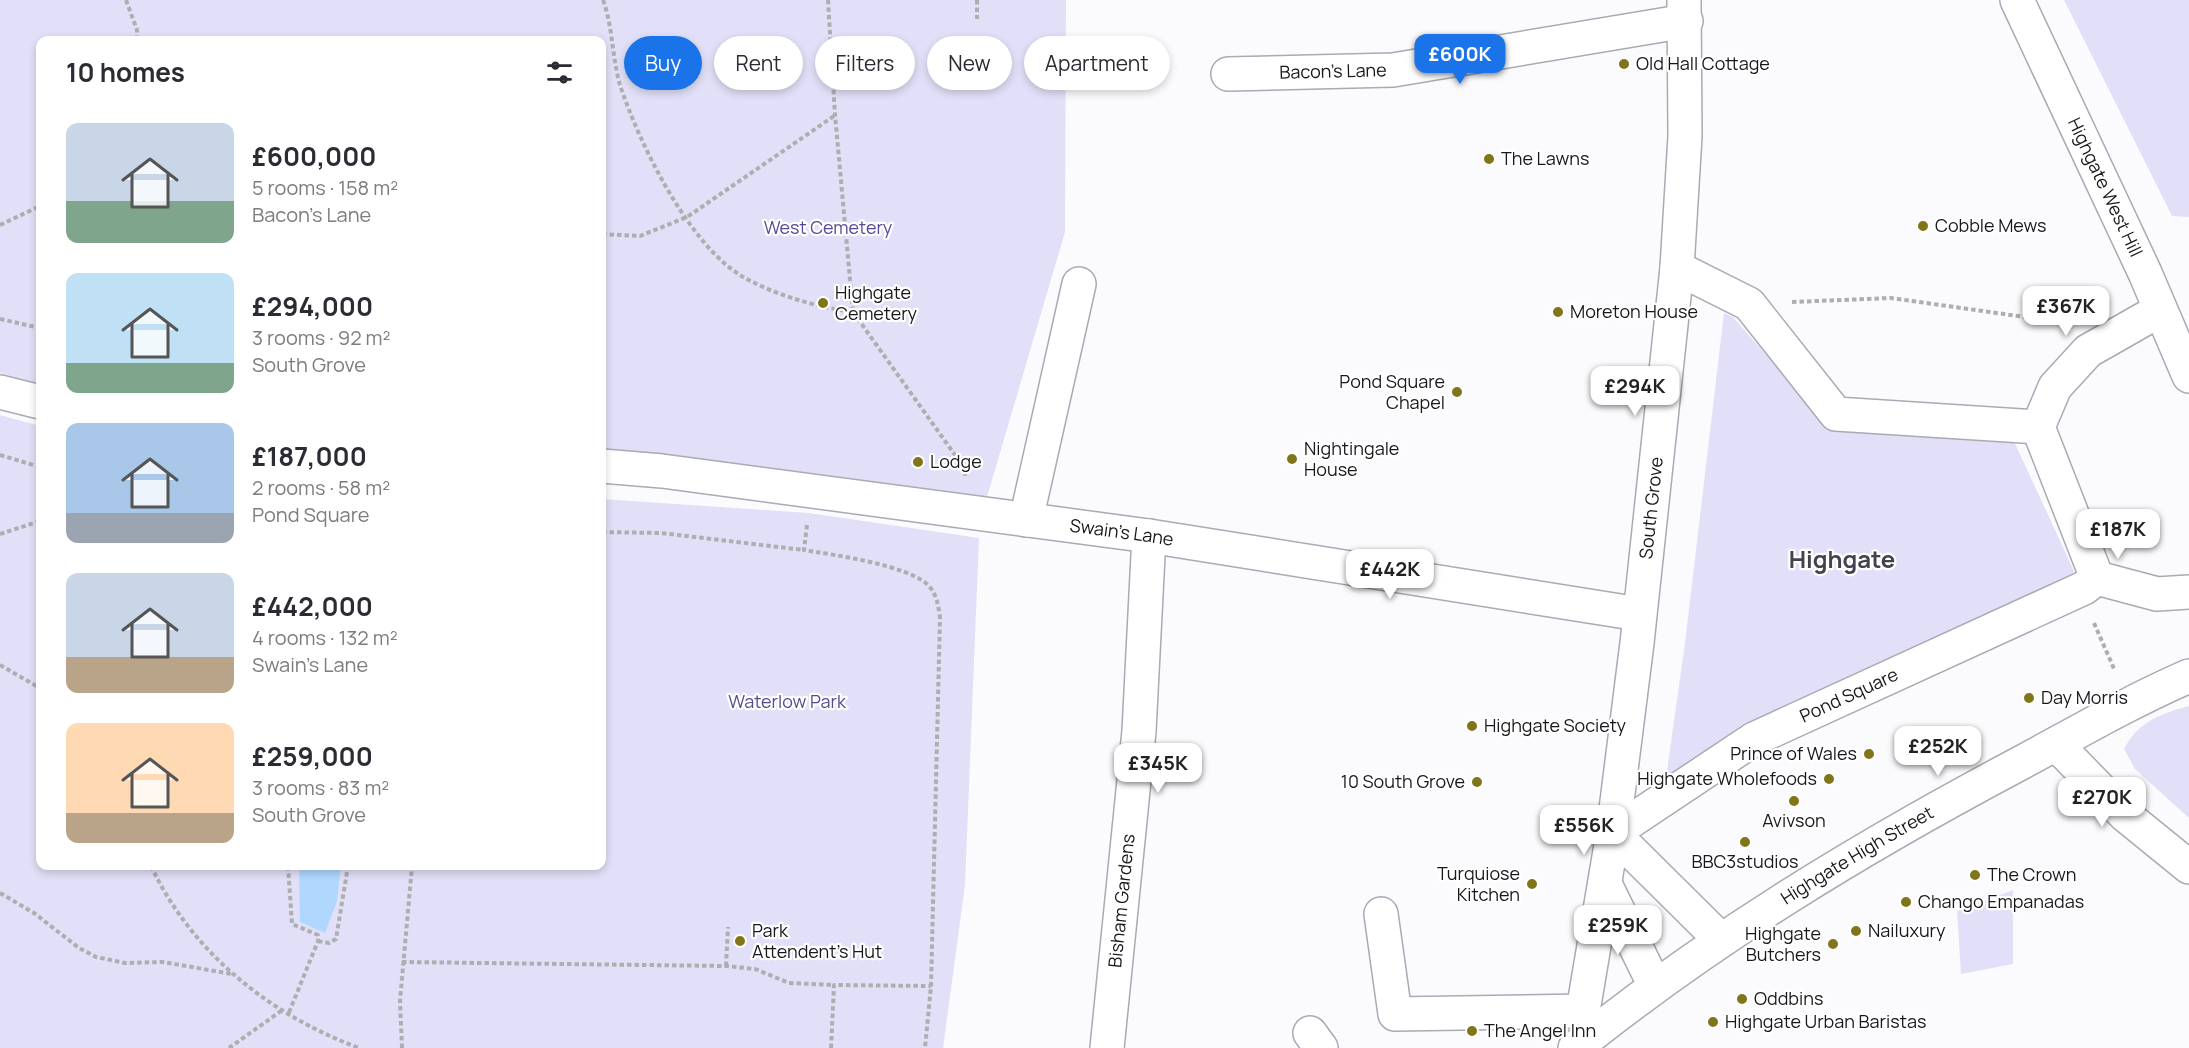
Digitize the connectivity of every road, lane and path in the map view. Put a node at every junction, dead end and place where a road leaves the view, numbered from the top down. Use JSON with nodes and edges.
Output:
{"nodes":[{"id":1,"x":126,"y":0,"type":"edge"},
{"id":2,"x":603,"y":0,"type":"edge"},
{"id":3,"x":828,"y":0,"type":"edge"},
{"id":4,"x":977,"y":0,"type":"edge"},
{"id":5,"x":2017,"y":0,"type":"edge"},
{"id":6,"x":1685,"y":10,"type":"edge"},
{"id":7,"x":977,"y":19,"type":"dead end"},
{"id":8,"x":137,"y":36,"type":"edge"},
{"id":9,"x":1228,"y":74,"type":"dead end"},
{"id":10,"x":835,"y":115,"type":"junction"},
{"id":11,"x":36,"y":208,"type":"edge"},
{"id":12,"x":687,"y":217,"type":"junction"},
{"id":13,"x":0,"y":225,"type":"edge"},
{"id":14,"x":606,"y":234,"type":"edge"},
{"id":15,"x":1677,"y":268,"type":"junction"},
{"id":16,"x":1079,"y":284,"type":"dead end"},
{"id":17,"x":1749,"y":304,"type":"junction"},
{"id":18,"x":2160,"y":310,"type":"junction"},
{"id":19,"x":853,"y":312,"type":"junction"},
{"id":20,"x":0,"y":319,"type":"edge"},
{"id":21,"x":2072,"y":324,"type":"dead end"},
{"id":22,"x":36,"y":327,"type":"edge"},
{"id":23,"x":2189,"y":376,"type":"edge"},
{"id":24,"x":0,"y":392,"type":"edge"},
{"id":25,"x":36,"y":401,"type":"edge"},
{"id":26,"x":2038,"y":427,"type":"junction"},
{"id":27,"x":0,"y":454,"type":"edge"},
{"id":28,"x":36,"y":465,"type":"edge"},
{"id":29,"x":606,"y":466,"type":"edge"},
{"id":30,"x":967,"y":514,"type":"junction"},
{"id":31,"x":1026,"y":520,"type":"junction"},
{"id":32,"x":36,"y":522,"type":"edge"},
{"id":33,"x":808,"y":522,"type":"dead end"},
{"id":34,"x":606,"y":532,"type":"edge"},
{"id":35,"x":0,"y":534,"type":"edge"},
{"id":36,"x":1149,"y":536,"type":"junction"},
{"id":37,"x":804,"y":550,"type":"junction"},
{"id":38,"x":2097,"y":578,"type":"junction"},
{"id":39,"x":2189,"y":592,"type":"edge"},
{"id":40,"x":1639,"y":614,"type":"junction"},
{"id":41,"x":2091,"y":616,"type":"dead end"},
{"id":42,"x":0,"y":665,"type":"edge"},
{"id":43,"x":2189,"y":676,"type":"edge"},
{"id":44,"x":2118,"y":677,"type":"dead end"},
{"id":45,"x":36,"y":686,"type":"edge"},
{"id":46,"x":2056,"y":744,"type":"junction"},
{"id":47,"x":1613,"y":834,"type":"junction"},
{"id":48,"x":2189,"y":867,"type":"edge"},
{"id":49,"x":153,"y":870,"type":"edge"},
{"id":50,"x":288,"y":870,"type":"edge"},
{"id":51,"x":347,"y":870,"type":"edge"},
{"id":52,"x":412,"y":870,"type":"edge"},
{"id":53,"x":1606,"y":886,"type":"junction"},
{"id":54,"x":0,"y":892,"type":"edge"},
{"id":55,"x":1381,"y":914,"type":"dead end"},
{"id":56,"x":728,"y":927,"type":"dead end"},
{"id":57,"x":1721,"y":940,"type":"junction"},
{"id":58,"x":318,"y":941,"type":"junction"},
{"id":59,"x":402,"y":962,"type":"junction"},
{"id":60,"x":726,"y":966,"type":"junction"},
{"id":61,"x":233,"y":975,"type":"junction"},
{"id":62,"x":834,"y":985,"type":"junction"},
{"id":63,"x":931,"y":986,"type":"junction"},
{"id":64,"x":1654,"y":986,"type":"junction"},
{"id":65,"x":281,"y":1011,"type":"junction"},
{"id":66,"x":288,"y":1015,"type":"junction"},
{"id":67,"x":1584,"y":1031,"type":"edge"},
{"id":68,"x":229,"y":1048,"type":"edge"},
{"id":69,"x":359,"y":1048,"type":"edge"},
{"id":70,"x":402,"y":1048,"type":"edge"},
{"id":71,"x":831,"y":1048,"type":"edge"},
{"id":72,"x":925,"y":1048,"type":"edge"},
{"id":73,"x":1107,"y":1048,"type":"edge"}],
"edges":[{"from":1,"to":8,"type":"path"},
{"from":2,"to":12,"type":"path"},
{"from":3,"to":10,"type":"path"},
{"from":4,"to":7,"type":"path"},
{"from":5,"to":18,"type":"street","name":"Highgate West Hill"},
{"from":6,"to":9,"type":"street","name":"Bacon's Lane"},
{"from":6,"to":15,"type":"street","name":"South Grove"},
{"from":10,"to":12,"type":"path"},
{"from":10,"to":19,"type":"path"},
{"from":11,"to":13,"type":"path"},
{"from":12,"to":14,"type":"path"},
{"from":12,"to":19,"type":"path"},
{"from":15,"to":17,"type":"street"},
{"from":15,"to":40,"type":"street","name":"South Grove"},
{"from":16,"to":31,"type":"street"},
{"from":17,"to":21,"type":"path"},
{"from":17,"to":26,"type":"street"},
{"from":18,"to":23,"type":"street","name":"Highgate West Hill"},
{"from":18,"to":26,"type":"street"},
{"from":19,"to":30,"type":"path"},
{"from":20,"to":22,"type":"path"},
{"from":24,"to":25,"type":"street"},
{"from":26,"to":38,"type":"street"},
{"from":27,"to":28,"type":"path"},
{"from":29,"to":30,"type":"street","name":"Swain's Lane"},
{"from":30,"to":31,"type":"street","name":"Swain's Lane"},
{"from":31,"to":36,"type":"street","name":"Swain's Lane"},
{"from":32,"to":35,"type":"path"},
{"from":33,"to":37,"type":"path"},
{"from":34,"to":37,"type":"path"},
{"from":36,"to":40,"type":"street","name":"Swain's Lane"},
{"from":36,"to":73,"type":"street","name":"Bisham Gardens"},
{"from":37,"to":63,"type":"path"},
{"from":38,"to":39,"type":"street"},
{"from":38,"to":47,"type":"street","name":"Pond Square"},
{"from":40,"to":47,"type":"street","name":"South Grove"},
{"from":41,"to":44,"type":"path"},
{"from":42,"to":45,"type":"path"},
{"from":43,"to":46,"type":"street","name":"Highgate High Street"},
{"from":46,"to":48,"type":"street"},
{"from":46,"to":57,"type":"street","name":"Highgate High Street"},
{"from":47,"to":53,"type":"street","name":"South Grove"},
{"from":47,"to":57,"type":"street"},
{"from":49,"to":61,"type":"path"},
{"from":50,"to":58,"type":"path"},
{"from":51,"to":58,"type":"path"},
{"from":52,"to":59,"type":"path"},
{"from":53,"to":64,"type":"street"},
{"from":53,"to":67,"type":"street","name":"South Grove"},
{"from":54,"to":61,"type":"path"},
{"from":55,"to":67,"type":"street"},
{"from":56,"to":60,"type":"path"},
{"from":57,"to":64,"type":"street","name":"Highgate High Street"},
{"from":58,"to":66,"type":"path"},
{"from":59,"to":60,"type":"path"},
{"from":59,"to":70,"type":"path"},
{"from":60,"to":62,"type":"path"},
{"from":61,"to":65,"type":"path"},
{"from":62,"to":63,"type":"path"},
{"from":62,"to":71,"type":"path"},
{"from":63,"to":72,"type":"path"},
{"from":64,"to":67,"type":"street","name":"Highgate High Street"},
{"from":65,"to":66,"type":"path"},
{"from":65,"to":68,"type":"path"},
{"from":66,"to":69,"type":"path"}]}
